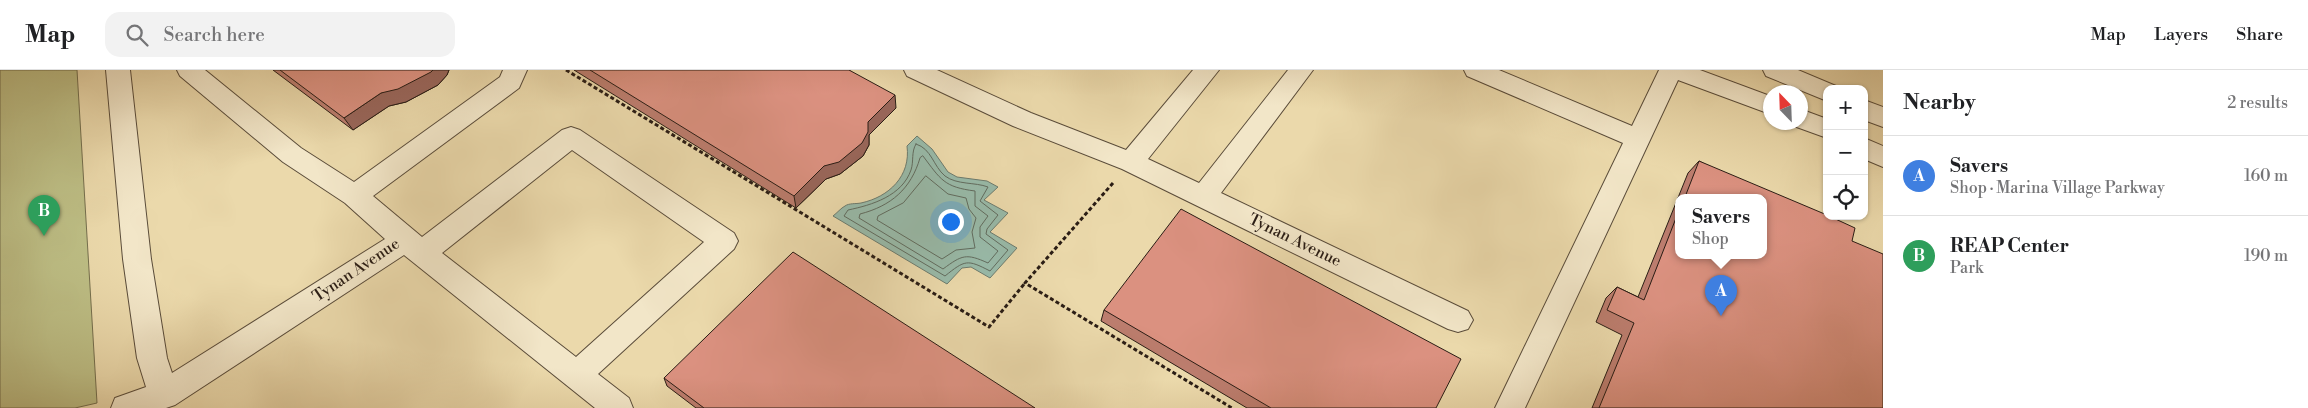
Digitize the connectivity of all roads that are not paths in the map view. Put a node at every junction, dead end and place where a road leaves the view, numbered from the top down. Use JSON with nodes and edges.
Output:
{"nodes":[{"id":1,"x":118,"y":70,"type":"edge"},
{"id":2,"x":190,"y":70,"type":"edge"},
{"id":3,"x":515,"y":70,"type":"edge"},
{"id":4,"x":916,"y":70,"type":"edge"},
{"id":5,"x":1208,"y":70,"type":"edge"},
{"id":6,"x":1301,"y":70,"type":"edge"},
{"id":7,"x":1476,"y":70,"type":"edge"},
{"id":8,"x":1673,"y":70,"type":"edge"},
{"id":9,"x":1775,"y":70,"type":"edge"},
{"id":10,"x":1823,"y":90,"type":"edge"},
{"id":11,"x":1763,"y":102,"type":"edge"},
{"id":12,"x":1868,"y":111,"type":"edge"},
{"id":13,"x":1883,"y":118,"type":"edge"},
{"id":14,"x":1808,"y":121,"type":"edge"},
{"id":15,"x":1823,"y":127,"type":"edge"},
{"id":16,"x":1638,"y":139,"type":"junction"},
{"id":17,"x":1868,"y":150,"type":"edge"},
{"id":18,"x":1883,"y":157,"type":"edge"},
{"id":19,"x":1131,"y":162,"type":"junction"},
{"id":20,"x":354,"y":196,"type":"junction"},
{"id":21,"x":1204,"y":196,"type":"junction"},
{"id":22,"x":414,"y":246,"type":"junction"},
{"id":23,"x":1458,"y":320,"type":"dead end"},
{"id":24,"x":576,"y":375,"type":"junction"},
{"id":25,"x":164,"y":395,"type":"junction"},
{"id":26,"x":126,"y":408,"type":"edge"},
{"id":27,"x":618,"y":408,"type":"edge"},
{"id":28,"x":1510,"y":408,"type":"edge"}],
"edges":[{"from":1,"to":25,"type":"street"},
{"from":2,"to":20,"type":"street","name":"Tynan Avenue"},
{"from":3,"to":20,"type":"street"},
{"from":4,"to":19,"type":"street","name":"Tynan Avenue"},
{"from":5,"to":19,"type":"street"},
{"from":6,"to":21,"type":"street"},
{"from":7,"to":16,"type":"street"},
{"from":8,"to":11,"type":"street"},
{"from":8,"to":16,"type":"street"},
{"from":9,"to":10,"type":"street"},
{"from":12,"to":13,"type":"street"},
{"from":14,"to":15,"type":"street"},
{"from":16,"to":28,"type":"street"},
{"from":17,"to":18,"type":"street"},
{"from":19,"to":21,"type":"street","name":"Tynan Avenue"},
{"from":20,"to":22,"type":"street","name":"Tynan Avenue"},
{"from":21,"to":23,"type":"street","name":"Tynan Avenue"},
{"from":22,"to":24,"type":"street"},
{"from":22,"to":24,"type":"street"},
{"from":22,"to":25,"type":"street","name":"Tynan Avenue"},
{"from":24,"to":27,"type":"street"},
{"from":25,"to":26,"type":"street","name":"Tynan Avenue"}]}
